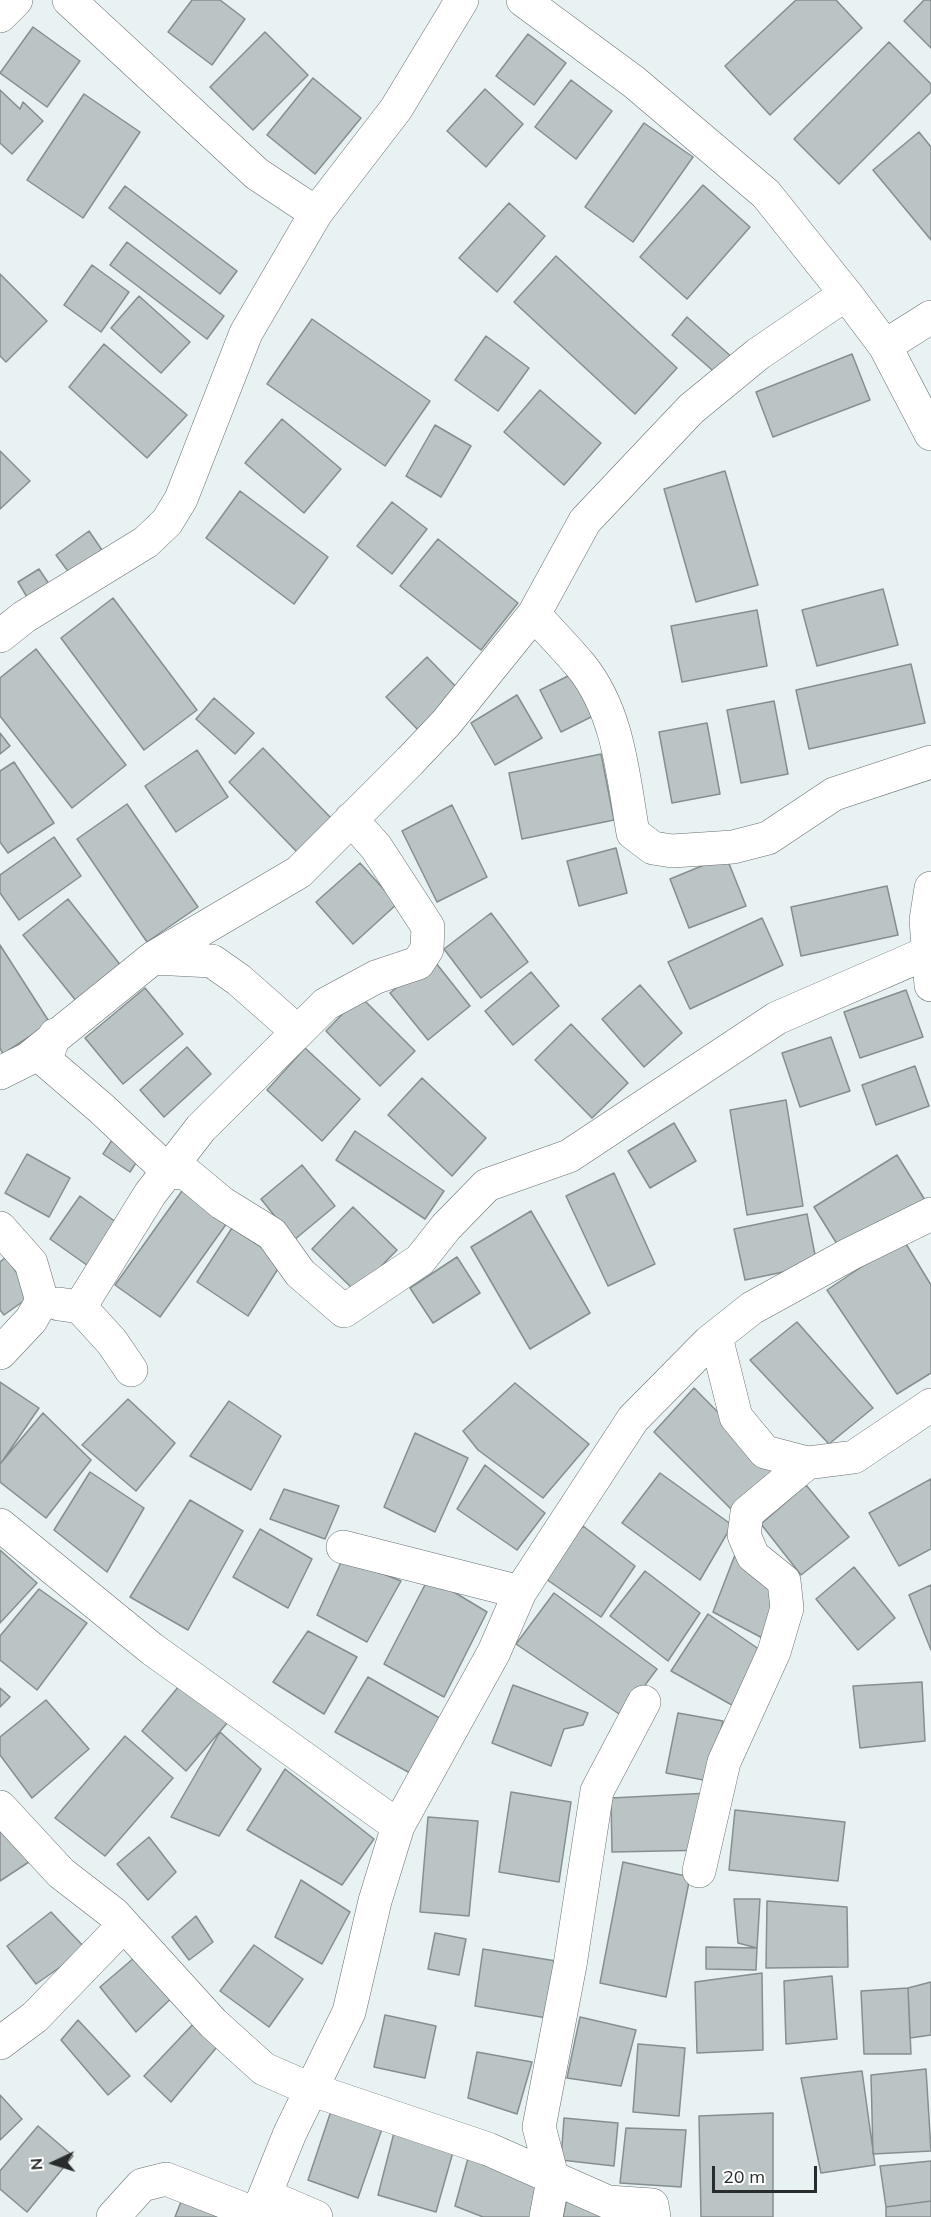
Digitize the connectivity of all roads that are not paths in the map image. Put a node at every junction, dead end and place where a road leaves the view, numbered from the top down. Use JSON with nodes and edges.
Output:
{"nodes":[{"id":1,"x":16,"y":0,"type":"edge"},
{"id":2,"x":69,"y":0,"type":"edge"},
{"id":3,"x":462,"y":0,"type":"edge"},
{"id":4,"x":523,"y":0,"type":"edge"},
{"id":5,"x":0,"y":16,"type":"edge"},
{"id":6,"x":316,"y":213,"type":"junction"},
{"id":7,"x":846,"y":294,"type":"junction"},
{"id":8,"x":931,"y":317,"type":"edge"},
{"id":9,"x":885,"y":346,"type":"junction"},
{"id":10,"x":931,"y":434,"type":"edge"},
{"id":11,"x":534,"y":614,"type":"junction"},
{"id":12,"x":0,"y":636,"type":"edge"},
{"id":13,"x":931,"y":762,"type":"edge"},
{"id":14,"x":351,"y":819,"type":"junction"},
{"id":15,"x":931,"y":888,"type":"edge"},
{"id":16,"x":929,"y":952,"type":"junction"},
{"id":17,"x":153,"y":957,"type":"junction"},
{"id":18,"x":931,"y":985,"type":"edge"},
{"id":19,"x":298,"y":1032,"type":"junction"},
{"id":20,"x":55,"y":1035,"type":"junction"},
{"id":21,"x":0,"y":1073,"type":"edge"},
{"id":22,"x":169,"y":1172,"type":"junction"},
{"id":23,"x":931,"y":1214,"type":"edge"},
{"id":24,"x":0,"y":1228,"type":"edge"},
{"id":25,"x":42,"y":1301,"type":"junction"},
{"id":26,"x":80,"y":1307,"type":"junction"},
{"id":27,"x":716,"y":1337,"type":"junction"},
{"id":28,"x":0,"y":1353,"type":"edge"},
{"id":29,"x":131,"y":1370,"type":"dead end"},
{"id":30,"x":931,"y":1405,"type":"edge"},
{"id":31,"x":807,"y":1463,"type":"junction"},
{"id":32,"x":0,"y":1525,"type":"edge"},
{"id":33,"x":343,"y":1547,"type":"dead end"},
{"id":34,"x":520,"y":1592,"type":"junction"},
{"id":35,"x":644,"y":1702,"type":"dead end"},
{"id":36,"x":0,"y":1807,"type":"edge"},
{"id":37,"x":398,"y":1826,"type":"junction"},
{"id":38,"x":699,"y":1871,"type":"dead end"},
{"id":39,"x":124,"y":1925,"type":"junction"},
{"id":40,"x":0,"y":2043,"type":"edge"},
{"id":41,"x":310,"y":2089,"type":"junction"},
{"id":42,"x":553,"y":2180,"type":"junction"},
{"id":43,"x":259,"y":2209,"type":"edge"},
{"id":44,"x":113,"y":2217,"type":"edge"},
{"id":45,"x":316,"y":2217,"type":"edge"},
{"id":46,"x":546,"y":2217,"type":"edge"},
{"id":47,"x":654,"y":2217,"type":"edge"}],
"edges":[{"from":1,"to":5,"type":"street"},
{"from":2,"to":6,"type":"street"},
{"from":3,"to":6,"type":"street"},
{"from":4,"to":7,"type":"street"},
{"from":6,"to":12,"type":"street"},
{"from":7,"to":9,"type":"street"},
{"from":7,"to":11,"type":"street"},
{"from":8,"to":9,"type":"street"},
{"from":9,"to":10,"type":"street"},
{"from":11,"to":13,"type":"street"},
{"from":11,"to":14,"type":"street"},
{"from":14,"to":17,"type":"street"},
{"from":14,"to":19,"type":"street"},
{"from":15,"to":16,"type":"street"},
{"from":16,"to":18,"type":"street"},
{"from":16,"to":22,"type":"street"},
{"from":17,"to":19,"type":"street"},
{"from":17,"to":20,"type":"street"},
{"from":19,"to":22,"type":"street"},
{"from":20,"to":21,"type":"street"},
{"from":20,"to":22,"type":"street"},
{"from":22,"to":26,"type":"street"},
{"from":23,"to":27,"type":"street"},
{"from":24,"to":25,"type":"street"},
{"from":25,"to":26,"type":"street"},
{"from":25,"to":28,"type":"street"},
{"from":26,"to":29,"type":"street"},
{"from":27,"to":31,"type":"street"},
{"from":27,"to":34,"type":"street"},
{"from":30,"to":31,"type":"street"},
{"from":31,"to":38,"type":"street"},
{"from":32,"to":37,"type":"street"},
{"from":33,"to":34,"type":"street"},
{"from":34,"to":37,"type":"street"},
{"from":35,"to":42,"type":"street"},
{"from":36,"to":39,"type":"street"},
{"from":37,"to":41,"type":"street"},
{"from":39,"to":40,"type":"street"},
{"from":39,"to":41,"type":"street"},
{"from":41,"to":42,"type":"street"},
{"from":41,"to":43,"type":"street"},
{"from":42,"to":46,"type":"street"},
{"from":42,"to":47,"type":"street"},
{"from":43,"to":44,"type":"street"},
{"from":43,"to":45,"type":"street"}]}
